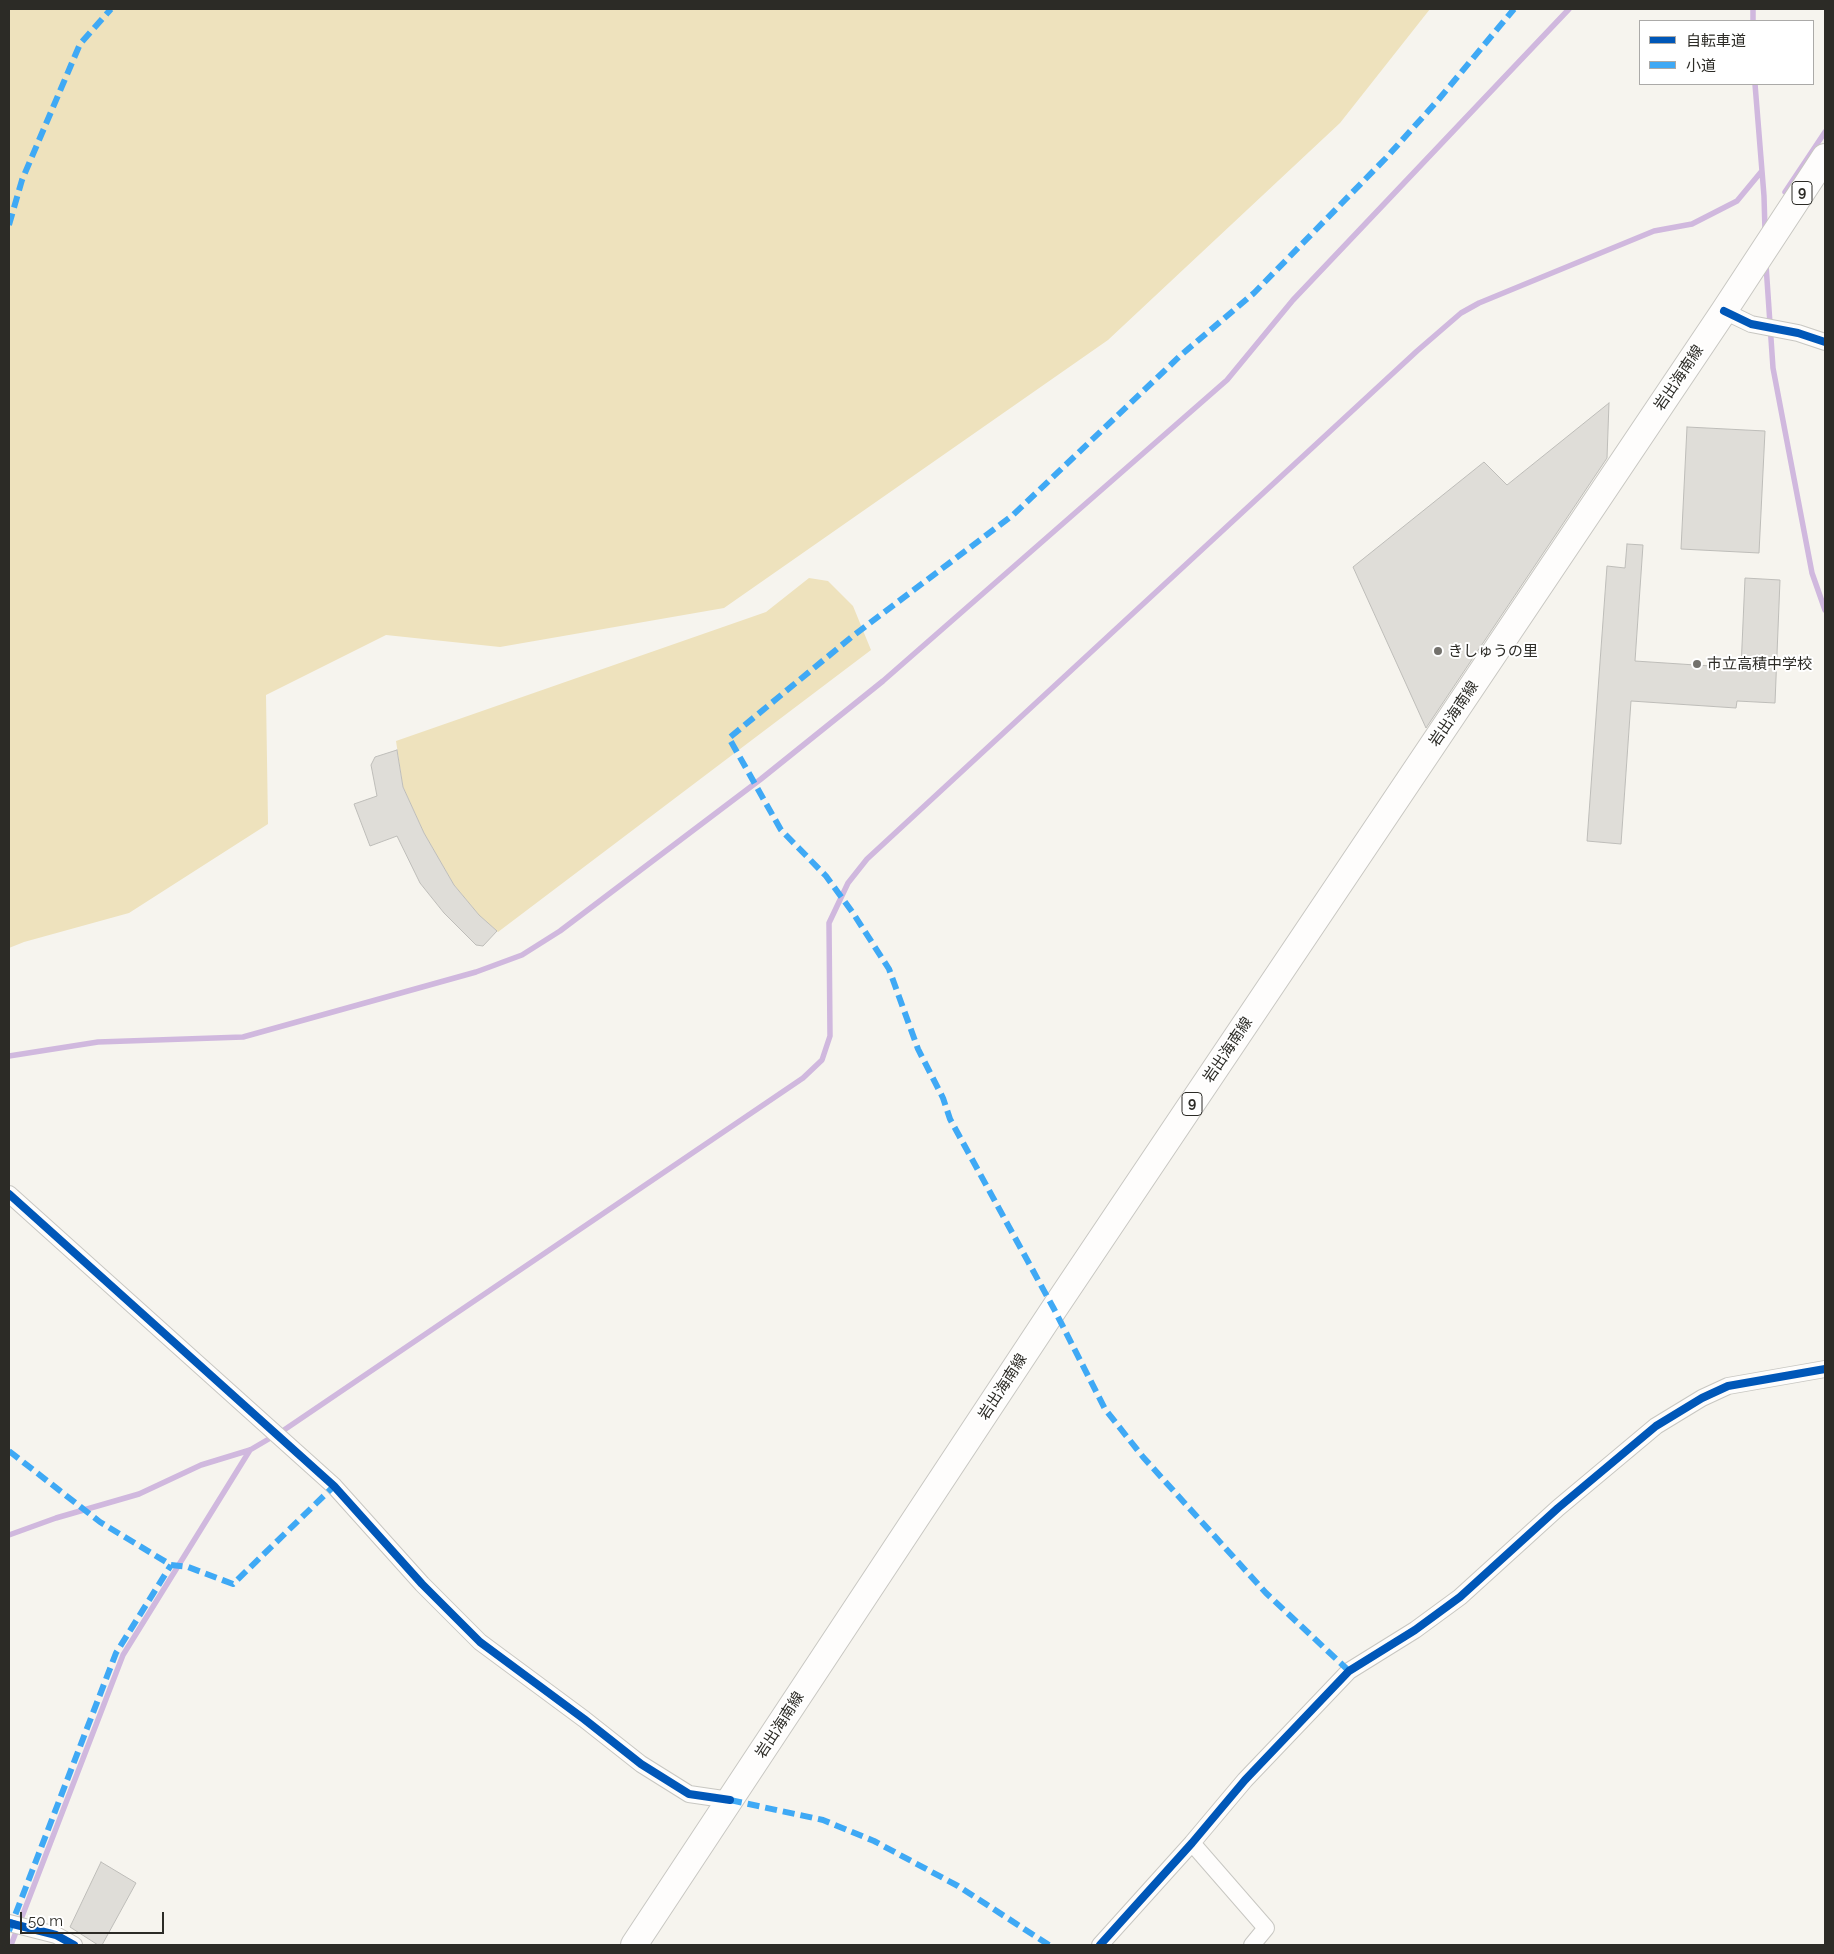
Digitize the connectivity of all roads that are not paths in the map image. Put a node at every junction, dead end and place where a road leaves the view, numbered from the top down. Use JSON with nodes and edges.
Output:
{"nodes":[{"id":1,"x":1824,"y":163,"type":"edge"},
{"id":2,"x":1724,"y":311,"type":"junction"},
{"id":3,"x":1825,"y":342,"type":"edge"},
{"id":4,"x":9,"y":1194,"type":"edge"},
{"id":5,"x":1825,"y":1369,"type":"edge"},
{"id":6,"x":730,"y":1800,"type":"junction"},
{"id":7,"x":1192,"y":1843,"type":"junction"},
{"id":8,"x":9,"y":1923,"type":"edge"},
{"id":9,"x":74,"y":1945,"type":"edge"},
{"id":10,"x":634,"y":1945,"type":"edge"},
{"id":11,"x":1100,"y":1945,"type":"edge"},
{"id":12,"x":1252,"y":1945,"type":"edge"}],
"edges":[{"from":1,"to":2,"type":"main road","name":"岩出海南線","number":"9"},
{"from":2,"to":3,"type":"street"},
{"from":2,"to":6,"type":"main road","name":"岩出海南線","number":"9"},
{"from":4,"to":6,"type":"street"},
{"from":5,"to":7,"type":"street"},
{"from":6,"to":10,"type":"main road","name":"岩出海南線","number":"9"},
{"from":7,"to":11,"type":"street"},
{"from":7,"to":12,"type":"street"},
{"from":8,"to":9,"type":"street"}]}
